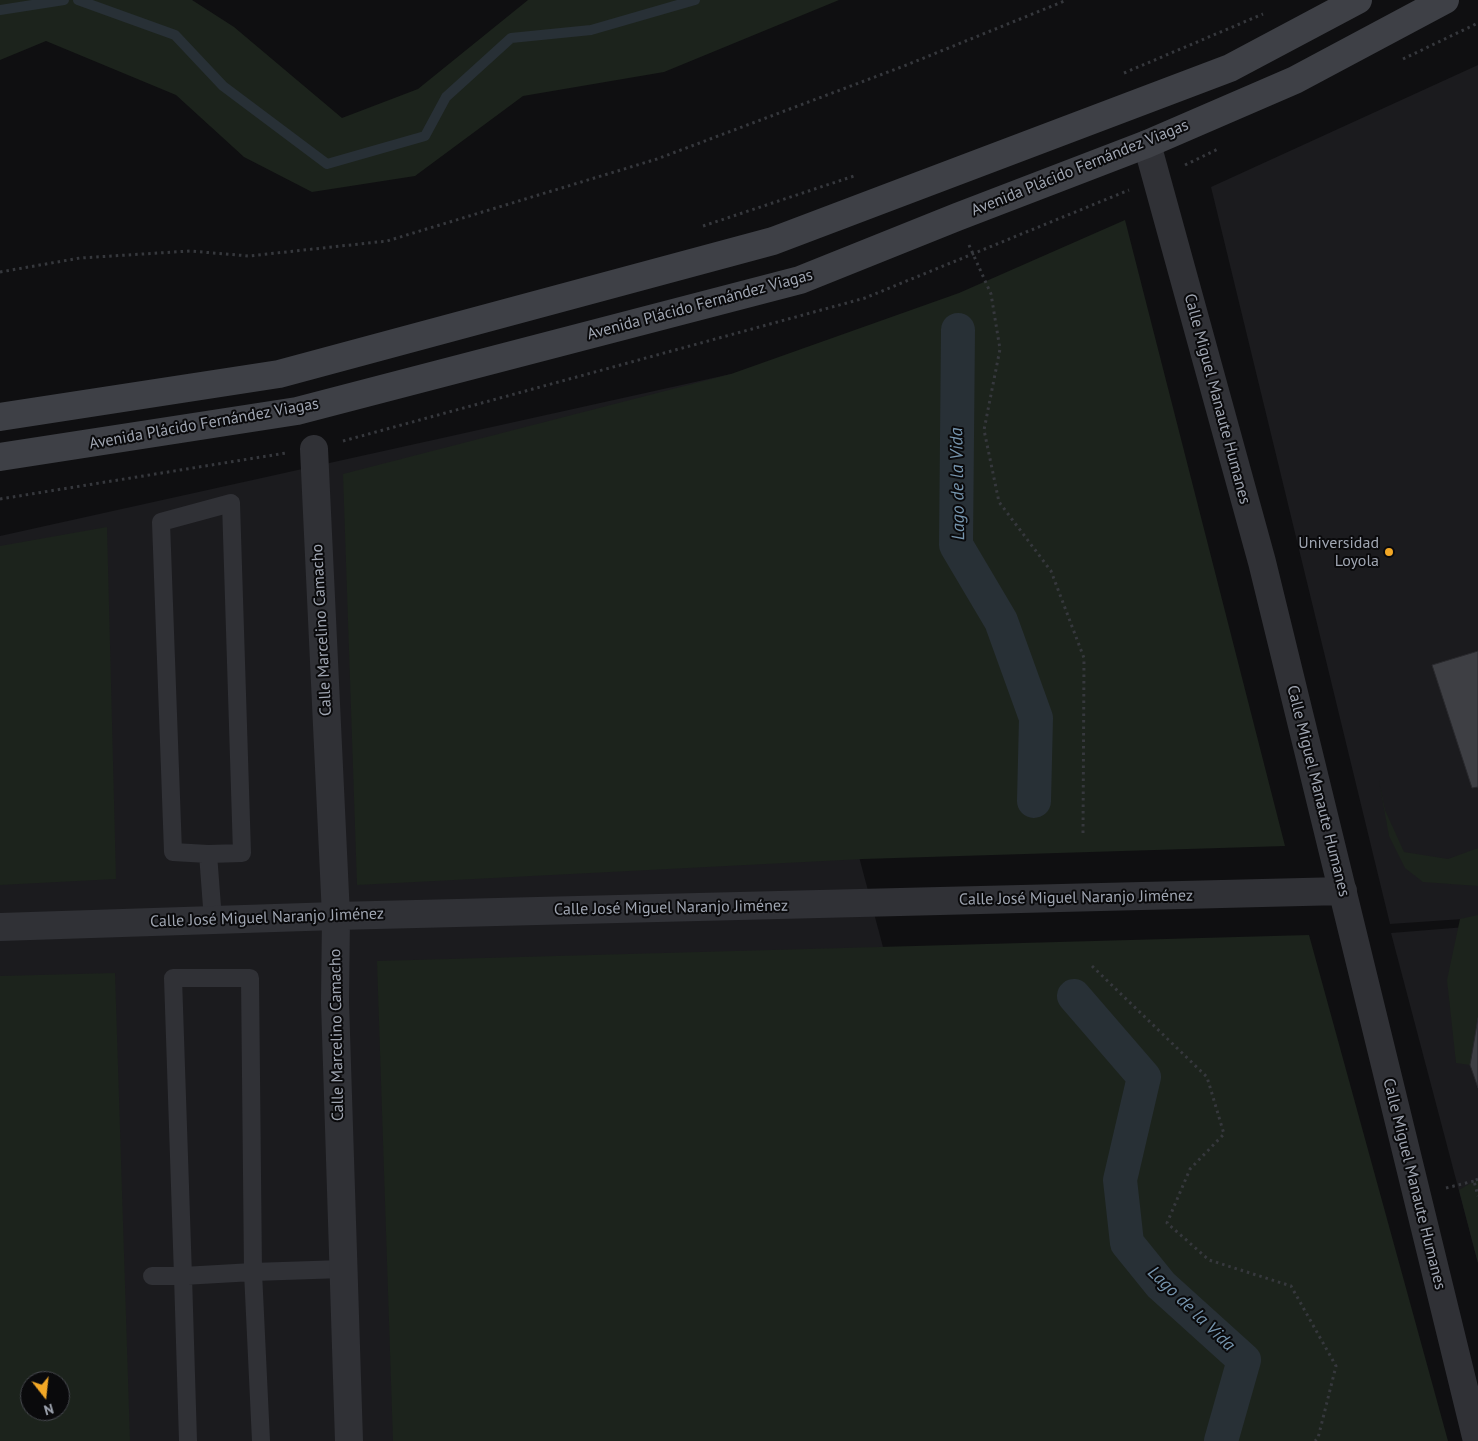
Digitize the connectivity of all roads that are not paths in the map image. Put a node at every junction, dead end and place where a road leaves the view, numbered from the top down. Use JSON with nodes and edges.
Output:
{"nodes":[{"id":1,"x":1358,"y":0,"type":"edge"},
{"id":2,"x":1445,"y":0,"type":"edge"},
{"id":3,"x":1147,"y":144,"type":"junction"},
{"id":4,"x":0,"y":417,"type":"edge"},
{"id":5,"x":314,"y":449,"type":"dead end"},
{"id":6,"x":0,"y":458,"type":"edge"},
{"id":7,"x":208,"y":854,"type":"junction"},
{"id":8,"x":1343,"y":891,"type":"junction"},
{"id":9,"x":336,"y":916,"type":"junction"},
{"id":10,"x":213,"y":920,"type":"junction"},
{"id":11,"x":0,"y":927,"type":"edge"},
{"id":12,"x":343,"y":1269,"type":"junction"},
{"id":13,"x":253,"y":1272,"type":"junction"},
{"id":14,"x":152,"y":1276,"type":"dead end"},
{"id":15,"x":183,"y":1276,"type":"junction"},
{"id":16,"x":188,"y":1441,"type":"edge"},
{"id":17,"x":261,"y":1441,"type":"edge"},
{"id":18,"x":349,"y":1441,"type":"edge"},
{"id":19,"x":1477,"y":1441,"type":"edge"}],
"edges":[{"from":1,"to":4,"type":"main road"},
{"from":2,"to":3,"type":"main road","name":"Avenida Plácido Fernández Viagas"},
{"from":3,"to":6,"type":"main road","name":"Avenida Plácido Fernández Viagas"},
{"from":3,"to":8,"type":"street","name":"Calle Miguel Manaute Humanes"},
{"from":5,"to":9,"type":"street","name":"Calle Marcelino Camacho"},
{"from":7,"to":7,"type":"lane"},
{"from":7,"to":10,"type":"lane"},
{"from":8,"to":9,"type":"street","name":"Calle José Miguel Naranjo Jiménez"},
{"from":8,"to":19,"type":"street","name":"Calle Miguel Manaute Humanes"},
{"from":9,"to":10,"type":"street","name":"Calle José Miguel Naranjo Jiménez"},
{"from":9,"to":12,"type":"street","name":"Calle Marcelino Camacho"},
{"from":10,"to":11,"type":"street","name":"Calle José Miguel Naranjo Jiménez"},
{"from":12,"to":13,"type":"lane"},
{"from":12,"to":18,"type":"street","name":"Calle Marcelino Camacho"},
{"from":13,"to":15,"type":"lane"},
{"from":13,"to":15,"type":"lane"},
{"from":13,"to":17,"type":"lane"},
{"from":14,"to":15,"type":"lane"},
{"from":15,"to":16,"type":"lane"}]}
